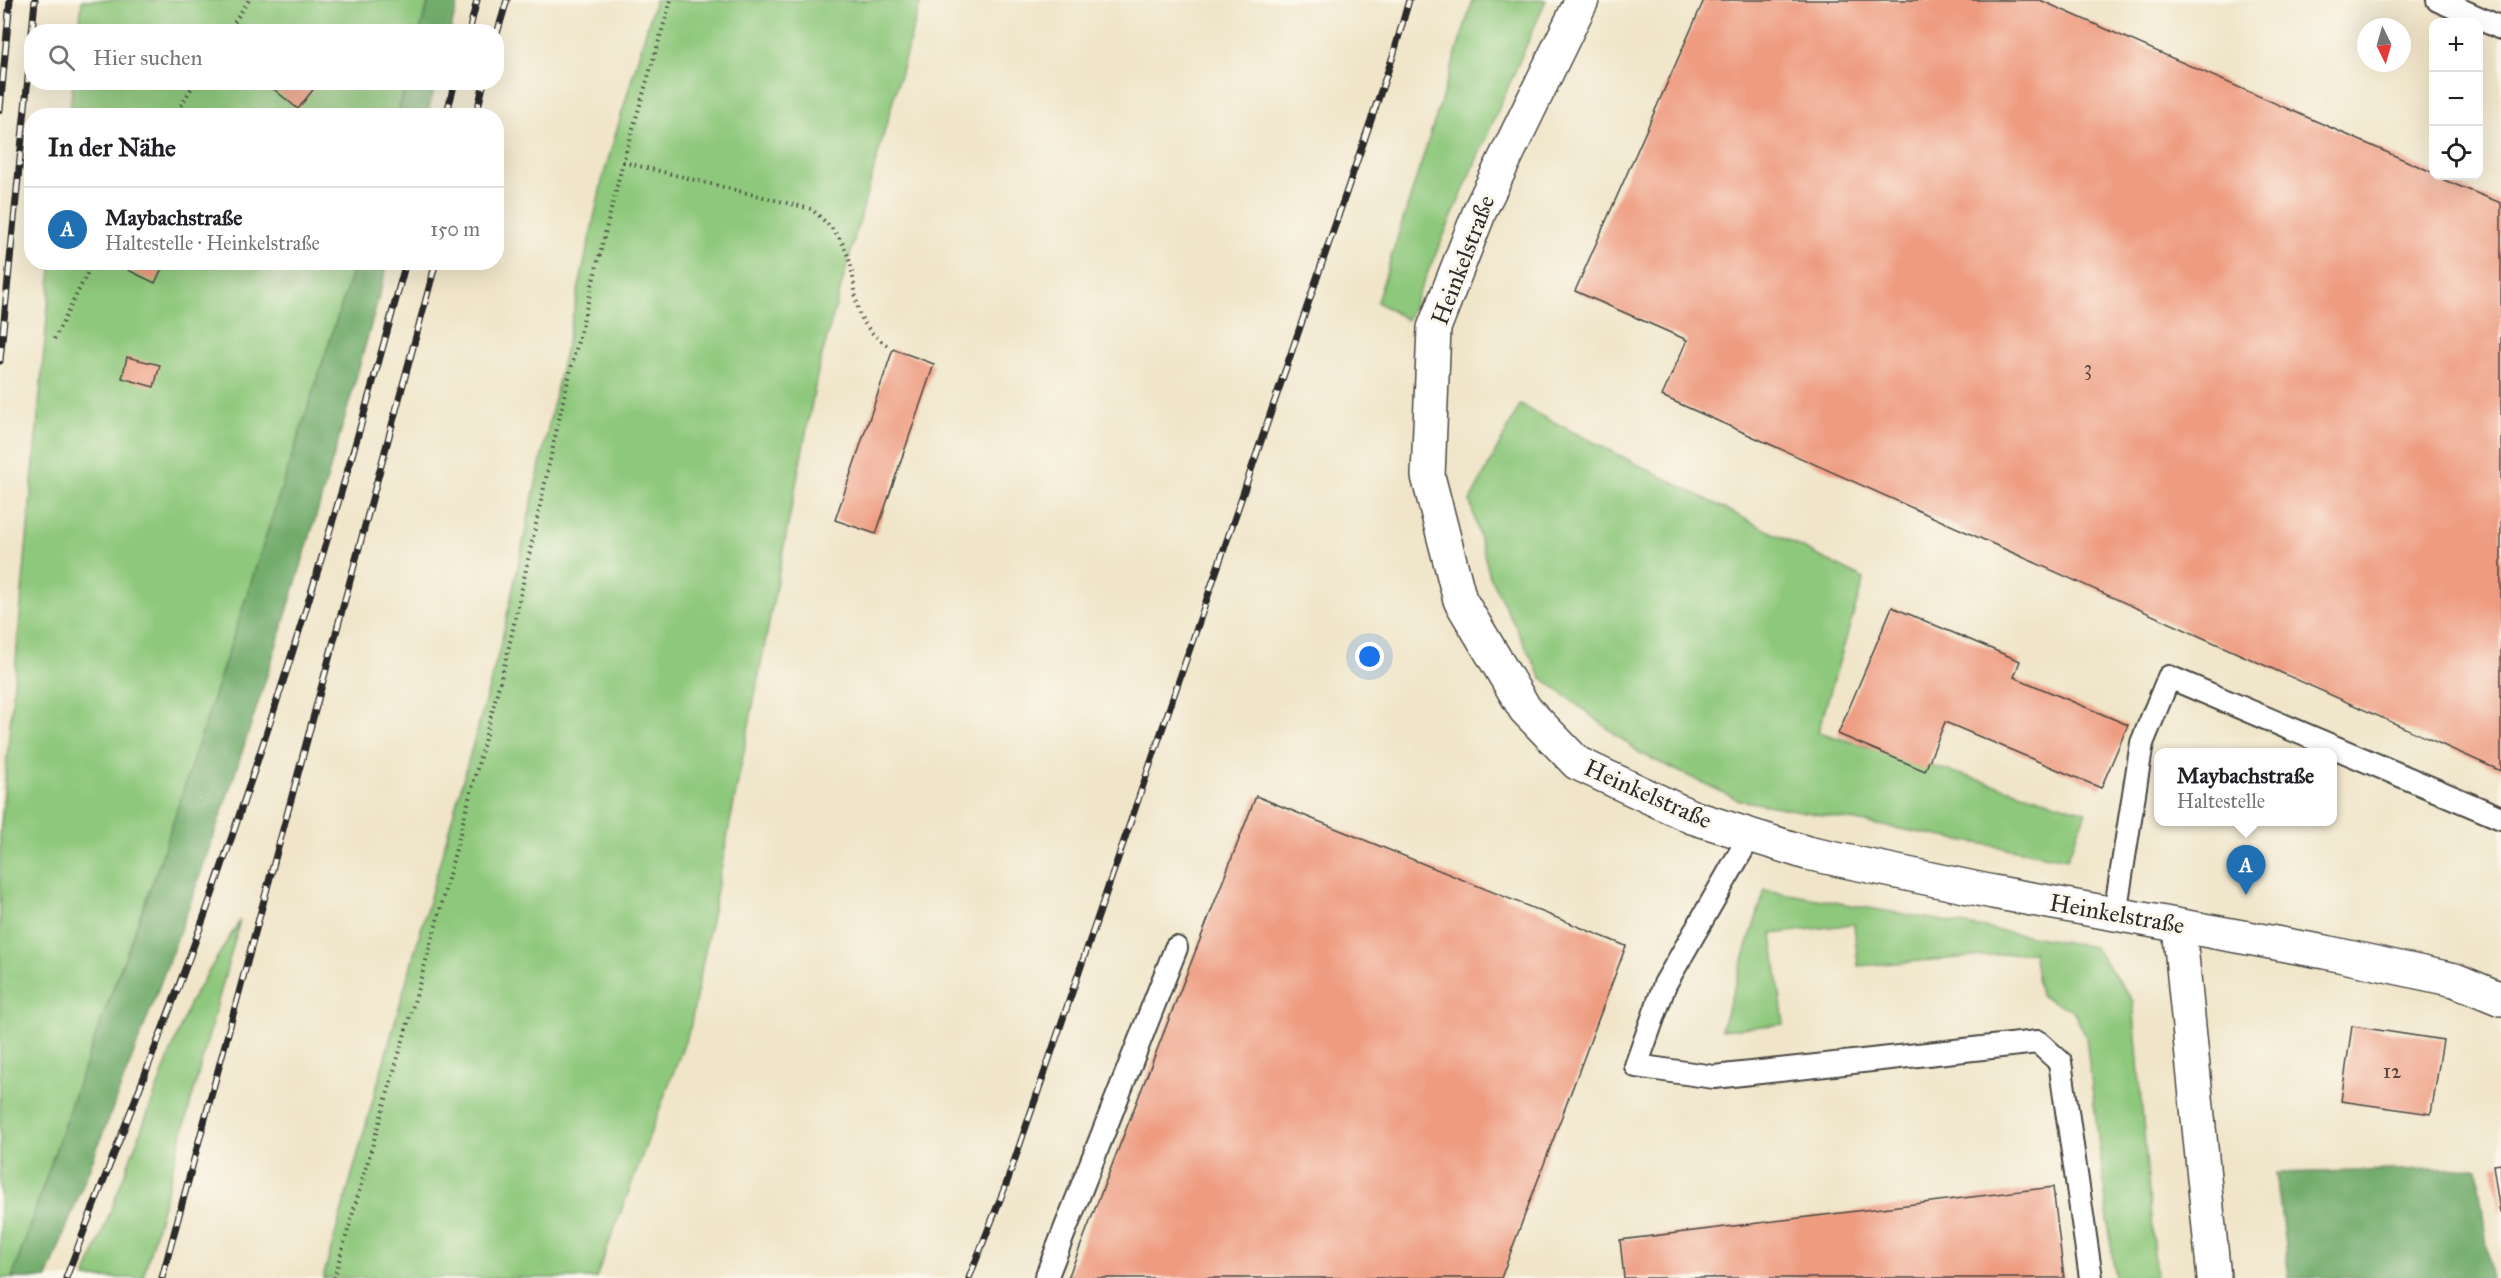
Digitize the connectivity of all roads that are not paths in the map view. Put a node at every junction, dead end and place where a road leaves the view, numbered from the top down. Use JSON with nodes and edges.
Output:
{"nodes":[{"id":1,"x":1582,"y":0,"type":"edge"},
{"id":2,"x":2438,"y":0,"type":"edge"},
{"id":3,"x":2501,"y":28,"type":"edge"},
{"id":4,"x":2336,"y":748,"type":"edge"},
{"id":5,"x":2337,"y":748,"type":"edge"},
{"id":6,"x":2501,"y":818,"type":"edge"},
{"id":7,"x":1750,"y":836,"type":"junction"},
{"id":8,"x":2115,"y":914,"type":"junction"},
{"id":9,"x":2179,"y":926,"type":"junction"},
{"id":10,"x":1176,"y":948,"type":"dead end"},
{"id":11,"x":2501,"y":999,"type":"edge"},
{"id":12,"x":1046,"y":1278,"type":"edge"},
{"id":13,"x":2091,"y":1278,"type":"edge"},
{"id":14,"x":2214,"y":1278,"type":"edge"}],
"edges":[{"from":1,"to":7,"type":"street","name":"Heinkelstraße"},
{"from":2,"to":3,"type":"lane"},
{"from":4,"to":8,"type":"lane"},
{"from":5,"to":6,"type":"lane"},
{"from":7,"to":8,"type":"street","name":"Heinkelstraße"},
{"from":7,"to":13,"type":"lane"},
{"from":8,"to":9,"type":"street","name":"Heinkelstraße"},
{"from":9,"to":11,"type":"street","name":"Heinkelstraße"},
{"from":9,"to":14,"type":"street"},
{"from":10,"to":12,"type":"lane"}]}
